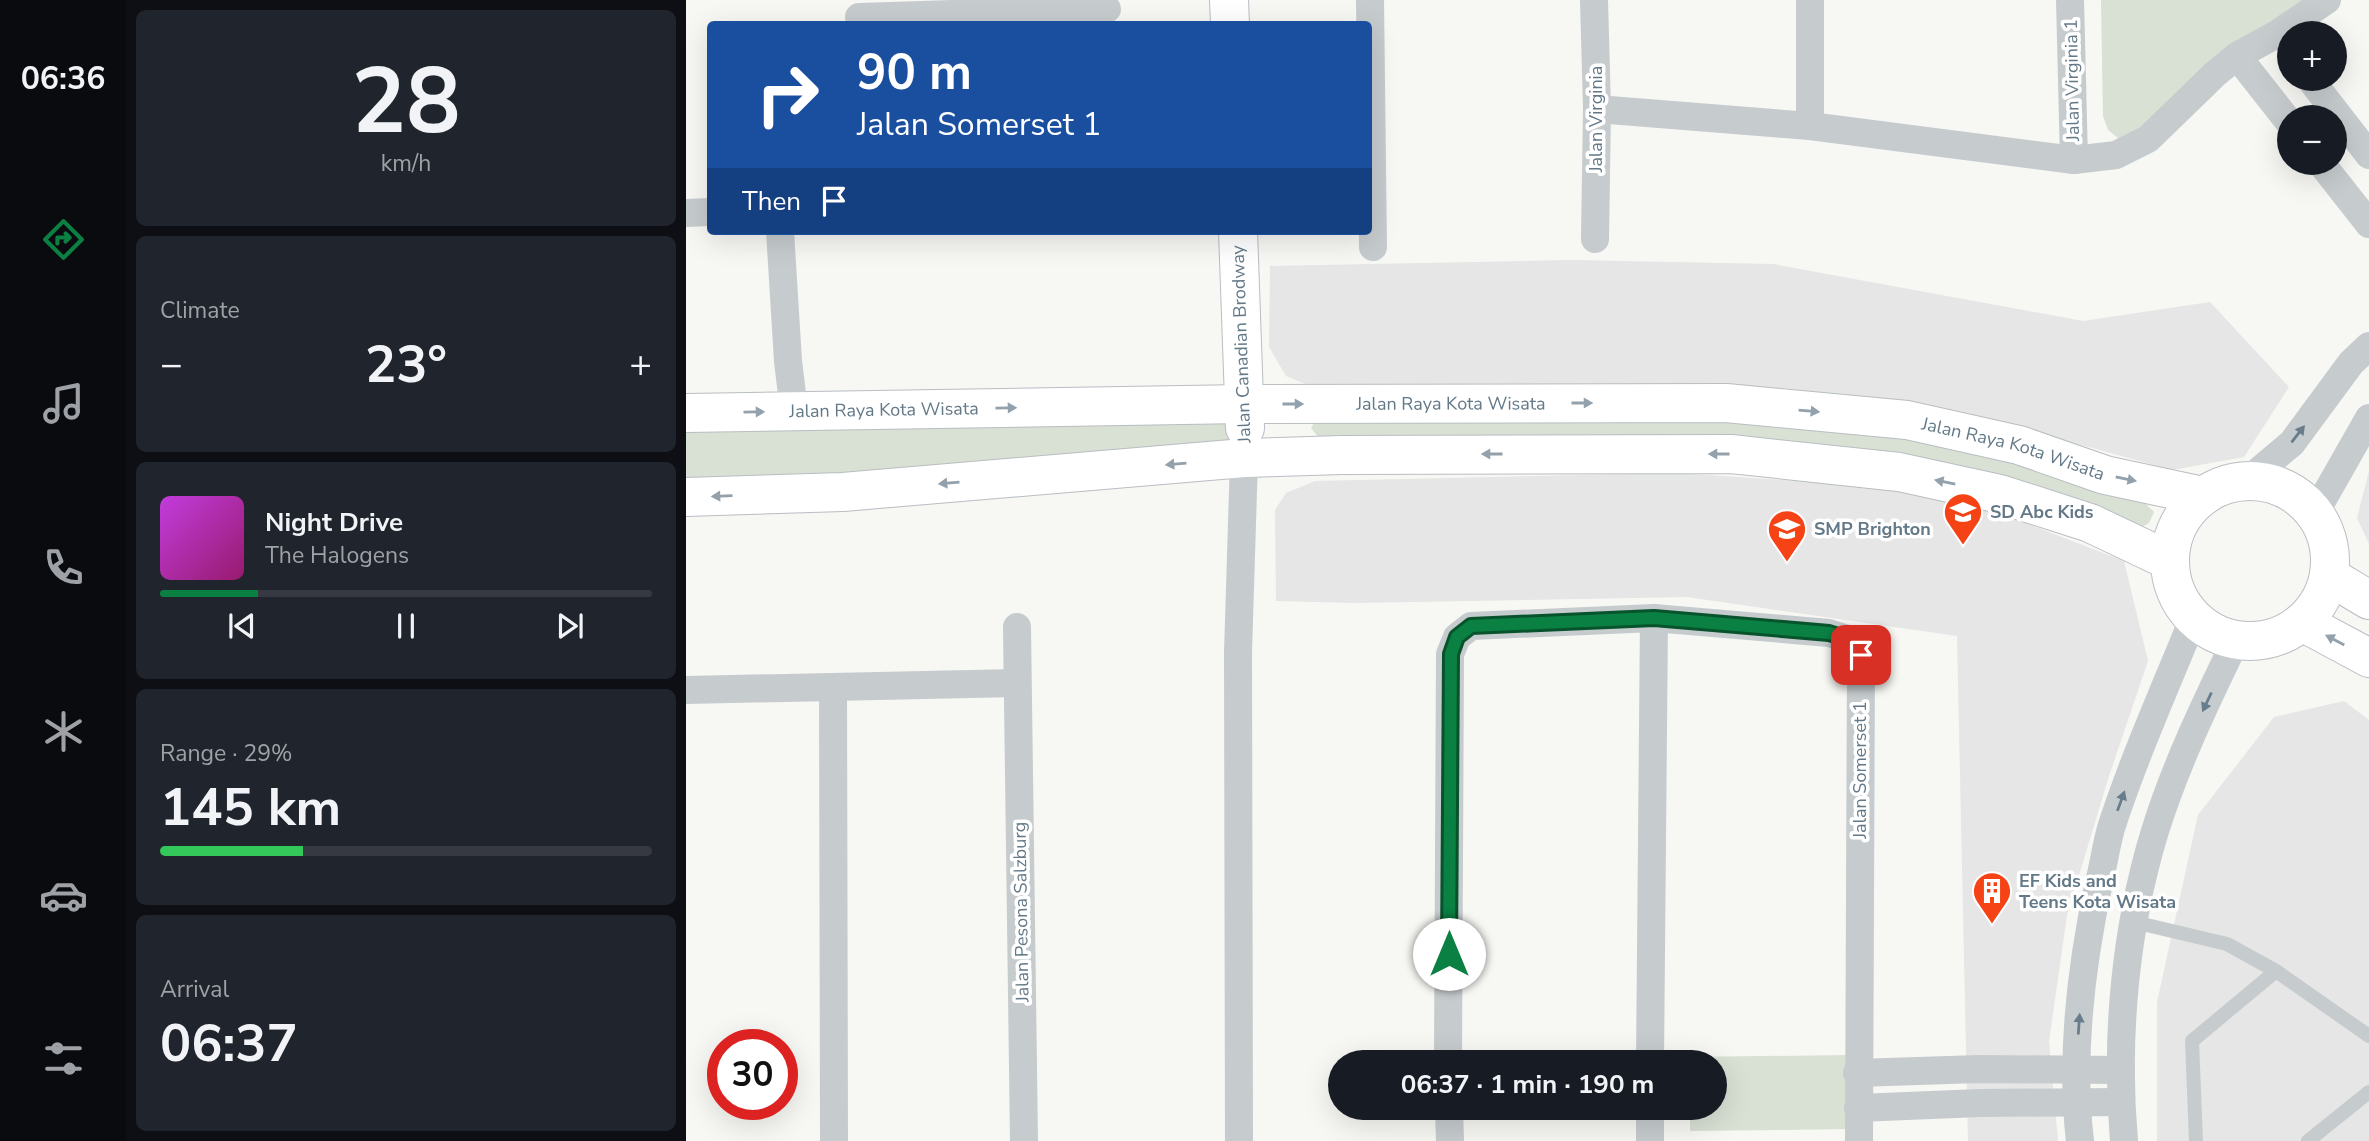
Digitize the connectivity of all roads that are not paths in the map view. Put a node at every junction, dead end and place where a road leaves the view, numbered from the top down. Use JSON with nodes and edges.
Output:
{"nodes":[{"id":1,"x":1229,"y":0,"type":"edge"},
{"id":2,"x":1370,"y":0,"type":"edge"},
{"id":3,"x":1594,"y":0,"type":"edge"},
{"id":4,"x":1810,"y":0,"type":"edge"},
{"id":5,"x":2070,"y":0,"type":"edge"},
{"id":6,"x":2327,"y":0,"type":"edge"},
{"id":7,"x":1107,"y":11,"type":"edge"},
{"id":8,"x":859,"y":17,"type":"dead end"},
{"id":9,"x":1230,"y":21,"type":"edge"},
{"id":10,"x":1370,"y":21,"type":"edge"},
{"id":11,"x":2305,"y":21,"type":"edge"},
{"id":12,"x":2277,"y":44,"type":"edge"},
{"id":13,"x":2237,"y":56,"type":"junction"},
{"id":14,"x":2319,"y":91,"type":"edge"},
{"id":15,"x":2277,"y":107,"type":"edge"},
{"id":16,"x":1597,"y":109,"type":"junction"},
{"id":17,"x":1810,"y":126,"type":"junction"},
{"id":18,"x":2369,"y":155,"type":"edge"},
{"id":19,"x":2074,"y":160,"type":"junction"},
{"id":20,"x":1372,"y":165,"type":"edge"},
{"id":21,"x":2330,"y":175,"type":"edge"},
{"id":22,"x":707,"y":212,"type":"edge"},
{"id":23,"x":686,"y":214,"type":"edge"},
{"id":24,"x":2369,"y":224,"type":"edge"},
{"id":25,"x":780,"y":235,"type":"edge"},
{"id":26,"x":1238,"y":235,"type":"edge"},
{"id":27,"x":1595,"y":239,"type":"dead end"},
{"id":28,"x":1373,"y":247,"type":"dead end"},
{"id":29,"x":2369,"y":346,"type":"edge"},
{"id":30,"x":1244,"y":404,"type":"junction"},
{"id":31,"x":794,"y":411,"type":"junction"},
{"id":32,"x":686,"y":413,"type":"edge"},
{"id":33,"x":2369,"y":418,"type":"edge"},
{"id":34,"x":1244,"y":458,"type":"junction"},
{"id":35,"x":2248,"y":480,"type":"junction"},
{"id":36,"x":2203,"y":496,"type":"junction"},
{"id":37,"x":686,"y":497,"type":"edge"},
{"id":38,"x":2315,"y":513,"type":"junction"},
{"id":39,"x":2170,"y":561,"type":"junction"},
{"id":40,"x":2329,"y":576,"type":"junction"},
{"id":41,"x":2369,"y":600,"type":"edge"},
{"id":42,"x":1654,"y":618,"type":"junction"},
{"id":43,"x":2194,"y":618,"type":"junction"},
{"id":44,"x":2302,"y":622,"type":"junction"},
{"id":45,"x":1017,"y":627,"type":"dead end"},
{"id":46,"x":2236,"y":640,"type":"junction"},
{"id":47,"x":2369,"y":658,"type":"edge"},
{"id":48,"x":1017,"y":683,"type":"junction"},
{"id":49,"x":833,"y":687,"type":"junction"},
{"id":50,"x":686,"y":690,"type":"edge"},
{"id":51,"x":2134,"y":922,"type":"junction"},
{"id":52,"x":2276,"y":971,"type":"junction"},
{"id":53,"x":2369,"y":1036,"type":"edge"},
{"id":54,"x":1448,"y":1050,"type":"edge"},
{"id":55,"x":1650,"y":1050,"type":"edge"},
{"id":56,"x":2076,"y":1069,"type":"junction"},
{"id":57,"x":2121,"y":1070,"type":"junction"},
{"id":58,"x":1857,"y":1073,"type":"junction"},
{"id":59,"x":2369,"y":1092,"type":"edge"},
{"id":60,"x":2075,"y":1101,"type":"junction"},
{"id":61,"x":2121,"y":1102,"type":"junction"},
{"id":62,"x":1858,"y":1108,"type":"junction"},
{"id":63,"x":1449,"y":1120,"type":"edge"},
{"id":64,"x":1650,"y":1120,"type":"edge"},
{"id":65,"x":834,"y":1141,"type":"edge"},
{"id":66,"x":1024,"y":1141,"type":"edge"},
{"id":67,"x":1239,"y":1141,"type":"edge"},
{"id":68,"x":1450,"y":1141,"type":"edge"},
{"id":69,"x":1650,"y":1141,"type":"edge"},
{"id":70,"x":1859,"y":1141,"type":"edge"},
{"id":71,"x":2080,"y":1141,"type":"edge"},
{"id":72,"x":2124,"y":1141,"type":"edge"},
{"id":73,"x":2196,"y":1141,"type":"edge"},
{"id":74,"x":2308,"y":1141,"type":"edge"}],
"edges":[{"from":1,"to":9,"type":"street"},
{"from":2,"to":10,"type":"street"},
{"from":3,"to":16,"type":"street","name":"Jalan Virginia"},
{"from":4,"to":17,"type":"street"},
{"from":5,"to":19,"type":"street","name":"Jalan Virginia 1"},
{"from":6,"to":11,"type":"street"},
{"from":7,"to":8,"type":"street"},
{"from":12,"to":13,"type":"street"},
{"from":13,"to":15,"type":"street"},
{"from":13,"to":19,"type":"street"},
{"from":14,"to":18,"type":"street"},
{"from":16,"to":17,"type":"street"},
{"from":16,"to":27,"type":"street","name":"Jalan Virginia"},
{"from":17,"to":19,"type":"street"},
{"from":20,"to":28,"type":"street"},
{"from":21,"to":24,"type":"street"},
{"from":22,"to":23,"type":"street"},
{"from":25,"to":31,"type":"street"},
{"from":26,"to":30,"type":"street","name":"Jalan Canadian Brodway"},
{"from":35,"to":29,"type":"street","one_way":true},
{"from":31,"to":30,"type":"street","name":"Jalan Raya Kota Wisata","one_way":true},
{"from":30,"to":34,"type":"street","name":"Jalan Canadian Brodway"},
{"from":30,"to":36,"type":"street","name":"Jalan Raya Kota Wisata","one_way":true},
{"from":32,"to":31,"type":"street","name":"Jalan Raya Kota Wisata","one_way":true},
{"from":33,"to":38,"type":"street"},
{"from":34,"to":37,"type":"street","one_way":true},
{"from":39,"to":34,"type":"street","one_way":true},
{"from":34,"to":67,"type":"street"},
{"from":35,"to":36,"type":"street"},
{"from":35,"to":38,"type":"street"},
{"from":36,"to":39,"type":"street"},
{"from":38,"to":40,"type":"street"},
{"from":39,"to":43,"type":"street"},
{"from":40,"to":41,"type":"street"},
{"from":40,"to":44,"type":"street"},
{"from":42,"to":54,"type":"street","name":"Jalan Somerset 1"},
{"from":42,"to":55,"type":"street"},
{"from":42,"to":58,"type":"street","name":"Jalan Somerset 1"},
{"from":43,"to":46,"type":"street"},
{"from":56,"to":43,"type":"street","one_way":true},
{"from":44,"to":46,"type":"street"},
{"from":47,"to":44,"type":"street","one_way":true},
{"from":45,"to":48,"type":"street","name":"Jalan Pesona Salzburg"},
{"from":46,"to":51,"type":"street","one_way":true},
{"from":48,"to":49,"type":"street"},
{"from":48,"to":66,"type":"street","name":"Jalan Pesona Salzburg"},
{"from":49,"to":50,"type":"street"},
{"from":49,"to":65,"type":"street"},
{"from":51,"to":52,"type":"lane"},
{"from":51,"to":57,"type":"street"},
{"from":52,"to":53,"type":"lane"},
{"from":52,"to":73,"type":"lane"},
{"from":56,"to":57,"type":"street"},
{"from":56,"to":58,"type":"street"},
{"from":56,"to":60,"type":"street"},
{"from":57,"to":61,"type":"street"},
{"from":58,"to":62,"type":"street","name":"Jalan Somerset 1"},
{"from":59,"to":74,"type":"lane"},
{"from":60,"to":61,"type":"street"},
{"from":60,"to":62,"type":"street"},
{"from":60,"to":71,"type":"street"},
{"from":61,"to":72,"type":"street"},
{"from":62,"to":70,"type":"street","name":"Jalan Somerset 1"},
{"from":63,"to":68,"type":"street"},
{"from":64,"to":69,"type":"street"}]}
